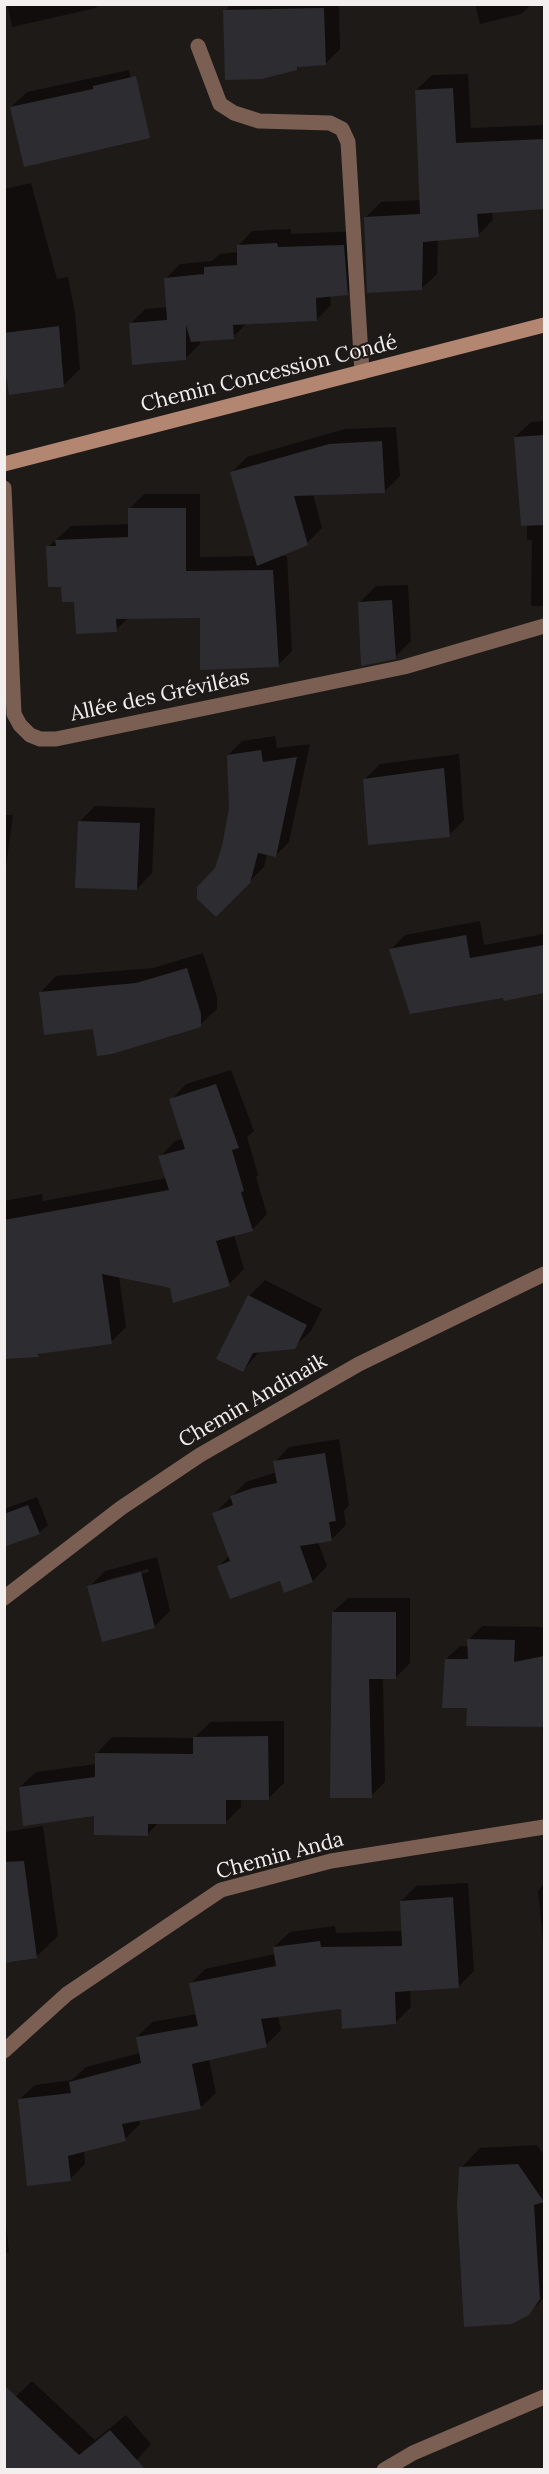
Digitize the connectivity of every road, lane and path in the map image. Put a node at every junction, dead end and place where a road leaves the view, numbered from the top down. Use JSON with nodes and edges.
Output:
{"nodes":[{"id":1,"x":198,"y":46,"type":"dead end"},
{"id":2,"x":544,"y":325,"type":"edge"},
{"id":3,"x":362,"y":372,"type":"junction"},
{"id":4,"x":4,"y":464,"type":"edge"},
{"id":5,"x":4,"y":488,"type":"edge"},
{"id":6,"x":544,"y":626,"type":"edge"},
{"id":7,"x":544,"y":1274,"type":"edge"},
{"id":8,"x":4,"y":1598,"type":"edge"},
{"id":9,"x":544,"y":1827,"type":"edge"},
{"id":10,"x":4,"y":2051,"type":"edge"},
{"id":11,"x":544,"y":2397,"type":"edge"},
{"id":12,"x":384,"y":2469,"type":"edge"}],
"edges":[{"from":1,"to":3,"type":"street"},
{"from":2,"to":3,"type":"street","name":"Chemin Concession Condé"},
{"from":3,"to":4,"type":"street","name":"Chemin Concession Condé"},
{"from":5,"to":6,"type":"street","name":"Allée des Gréviléas"},
{"from":7,"to":8,"type":"street","name":"Chemin Andinaik"},
{"from":9,"to":10,"type":"street","name":"Chemin Anda"},
{"from":11,"to":12,"type":"street"}]}
